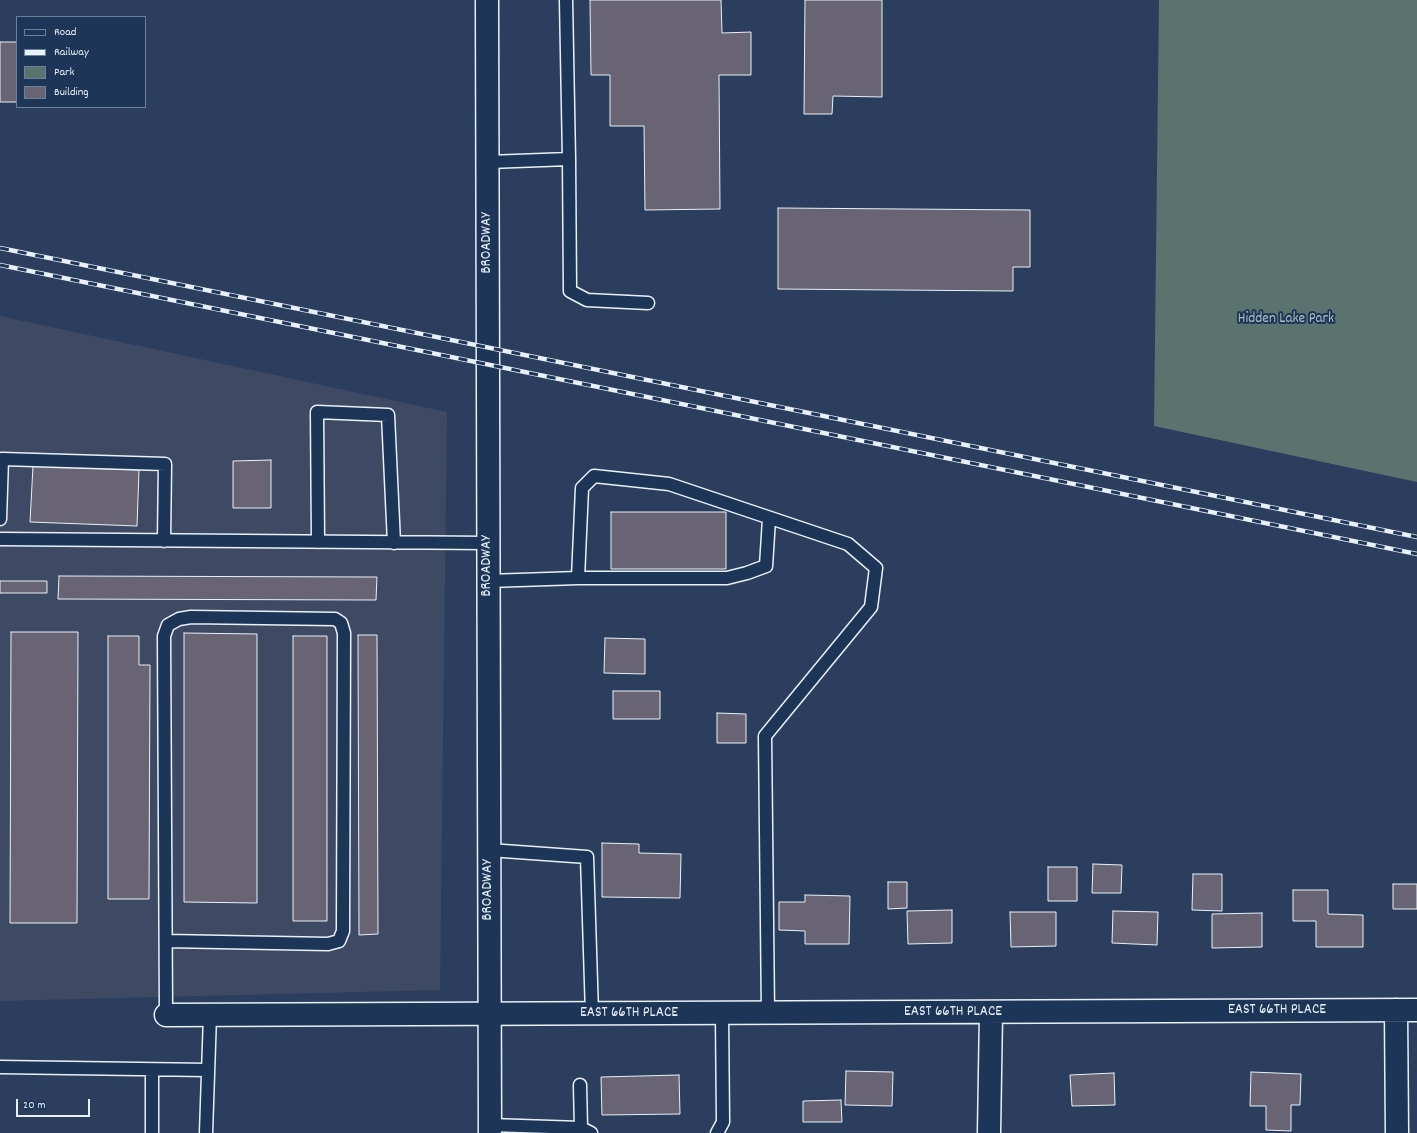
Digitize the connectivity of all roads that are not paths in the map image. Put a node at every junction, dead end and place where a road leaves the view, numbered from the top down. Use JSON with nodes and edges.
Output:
{"nodes":[{"id":1,"x":487,"y":0,"type":"edge"},
{"id":2,"x":566,"y":0,"type":"edge"},
{"id":3,"x":569,"y":159,"type":"junction"},
{"id":4,"x":489,"y":162,"type":"junction"},
{"id":5,"x":648,"y":303,"type":"dead end"},
{"id":6,"x":0,"y":519,"type":"edge"},
{"id":7,"x":769,"y":519,"type":"junction"},
{"id":8,"x":0,"y":539,"type":"edge"},
{"id":9,"x":164,"y":540,"type":"junction"},
{"id":10,"x":318,"y":542,"type":"junction"},
{"id":11,"x":394,"y":543,"type":"junction"},
{"id":12,"x":488,"y":543,"type":"junction"},
{"id":13,"x":578,"y":578,"type":"junction"},
{"id":14,"x":489,"y":581,"type":"junction"},
{"id":15,"x":489,"y":850,"type":"junction"},
{"id":16,"x":166,"y":941,"type":"junction"},
{"id":17,"x":1407,"y":1010,"type":"edge"},
{"id":18,"x":991,"y":1013,"type":"junction"},
{"id":19,"x":490,"y":1014,"type":"junction"},
{"id":20,"x":592,"y":1014,"type":"junction"},
{"id":21,"x":722,"y":1014,"type":"junction"},
{"id":22,"x":768,"y":1014,"type":"junction"},
{"id":23,"x":166,"y":1015,"type":"joint"},
{"id":24,"x":210,"y":1015,"type":"junction"},
{"id":25,"x":0,"y":1067,"type":"edge"},
{"id":26,"x":152,"y":1070,"type":"junction"},
{"id":27,"x":208,"y":1070,"type":"junction"},
{"id":28,"x":580,"y":1085,"type":"dead end"},
{"id":29,"x":490,"y":1129,"type":"edge"},
{"id":30,"x":586,"y":1130,"type":"edge"},
{"id":31,"x":152,"y":1133,"type":"edge"},
{"id":32,"x":206,"y":1133,"type":"edge"},
{"id":33,"x":717,"y":1133,"type":"edge"},
{"id":34,"x":989,"y":1133,"type":"edge"},
{"id":35,"x":1397,"y":1133,"type":"edge"}],
"edges":[{"from":1,"to":4,"type":"street","name":"BROADWAY"},
{"from":2,"to":3,"type":"lane"},
{"from":3,"to":4,"type":"lane"},
{"from":3,"to":5,"type":"lane"},
{"from":4,"to":12,"type":"street","name":"BROADWAY"},
{"from":6,"to":9,"type":"lane"},
{"from":7,"to":13,"type":"lane"},
{"from":7,"to":13,"type":"lane"},
{"from":7,"to":22,"type":"lane"},
{"from":8,"to":9,"type":"lane"},
{"from":9,"to":10,"type":"lane"},
{"from":10,"to":11,"type":"lane"},
{"from":10,"to":11,"type":"lane"},
{"from":11,"to":12,"type":"lane"},
{"from":12,"to":14,"type":"street","name":"BROADWAY"},
{"from":13,"to":14,"type":"lane"},
{"from":14,"to":15,"type":"street","name":"BROADWAY"},
{"from":15,"to":19,"type":"street","name":"BROADWAY"},
{"from":15,"to":20,"type":"lane"},
{"from":16,"to":16,"type":"lane"},
{"from":16,"to":23,"type":"lane"},
{"from":17,"to":18,"type":"street","name":"EAST 66TH PLACE"},
{"from":17,"to":35,"type":"street"},
{"from":18,"to":22,"type":"street","name":"EAST 66TH PLACE"},
{"from":18,"to":34,"type":"street"},
{"from":19,"to":20,"type":"street","name":"EAST 66TH PLACE"},
{"from":19,"to":24,"type":"street","name":"EAST 66TH PLACE"},
{"from":19,"to":29,"type":"street","name":"BROADWAY"},
{"from":20,"to":21,"type":"street","name":"EAST 66TH PLACE"},
{"from":21,"to":22,"type":"street","name":"EAST 66TH PLACE"},
{"from":21,"to":33,"type":"lane"},
{"from":23,"to":24,"type":"street","name":"EAST 66TH PLACE"},
{"from":24,"to":27,"type":"lane"},
{"from":25,"to":26,"type":"lane"},
{"from":26,"to":27,"type":"lane"},
{"from":26,"to":31,"type":"lane"},
{"from":27,"to":32,"type":"lane"},
{"from":28,"to":30,"type":"lane"},
{"from":29,"to":30,"type":"lane"}]}
